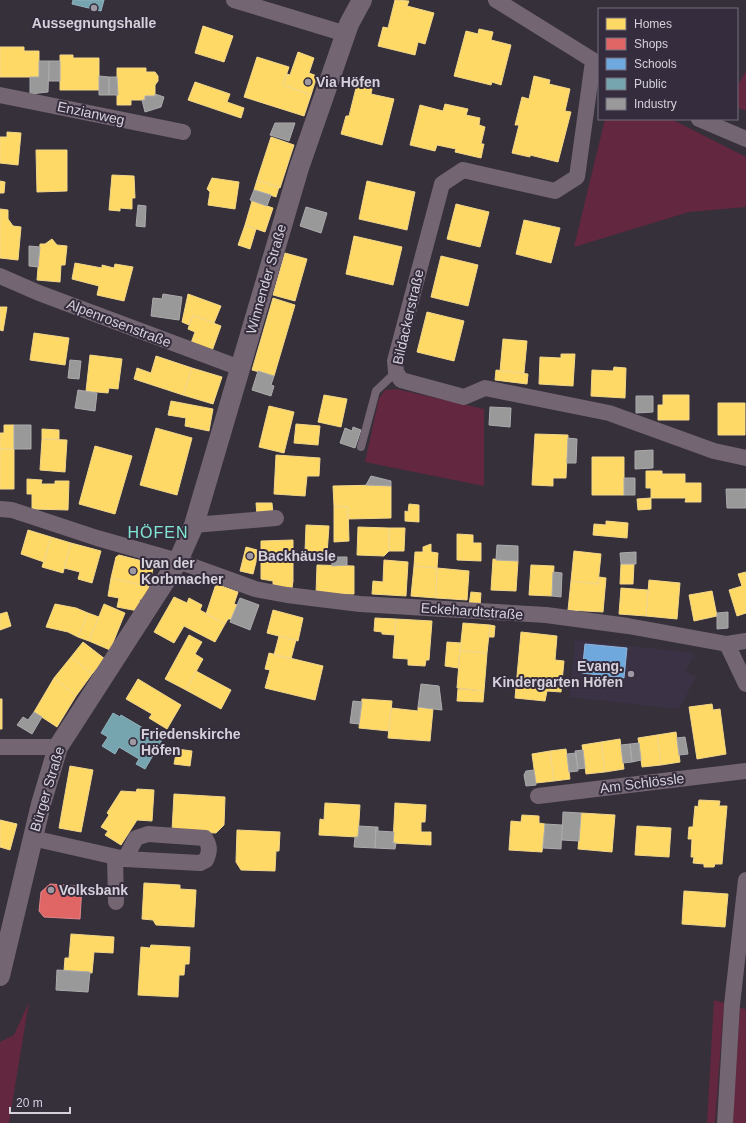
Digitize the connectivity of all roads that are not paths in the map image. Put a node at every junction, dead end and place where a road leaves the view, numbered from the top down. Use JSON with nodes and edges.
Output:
{"nodes":[{"id":1,"x":234,"y":0,"type":"edge"},
{"id":2,"x":362,"y":0,"type":"edge"},
{"id":3,"x":496,"y":0,"type":"edge"},
{"id":4,"x":346,"y":34,"type":"junction"},
{"id":5,"x":596,"y":62,"type":"edge"},
{"id":6,"x":0,"y":95,"type":"edge"},
{"id":7,"x":701,"y":120,"type":"edge"},
{"id":8,"x":183,"y":132,"type":"dead end"},
{"id":9,"x":746,"y":139,"type":"edge"},
{"id":10,"x":0,"y":276,"type":"edge"},
{"id":11,"x":240,"y":368,"type":"junction"},
{"id":12,"x":396,"y":372,"type":"junction"},
{"id":13,"x":361,"y":447,"type":"dead end"},
{"id":14,"x":746,"y":458,"type":"edge"},
{"id":15,"x":0,"y":509,"type":"edge"},
{"id":16,"x":276,"y":518,"type":"dead end"},
{"id":17,"x":194,"y":525,"type":"junction"},
{"id":18,"x":178,"y":561,"type":"junction"},
{"id":19,"x":746,"y":642,"type":"edge"},
{"id":20,"x":727,"y":644,"type":"junction"},
{"id":21,"x":746,"y":684,"type":"edge"},
{"id":22,"x":0,"y":747,"type":"edge"},
{"id":23,"x":58,"y":747,"type":"junction"},
{"id":24,"x":746,"y":771,"type":"edge"},
{"id":25,"x":538,"y":796,"type":"dead end"},
{"id":26,"x":32,"y":838,"type":"junction"},
{"id":27,"x":745,"y":885,"type":"edge"},
{"id":28,"x":116,"y":902,"type":"dead end"},
{"id":29,"x":0,"y":976,"type":"edge"},
{"id":30,"x":725,"y":1123,"type":"edge"}],
"edges":[{"from":1,"to":4,"type":"street"},
{"from":2,"to":4,"type":"street","name":"Winnender Straße"},
{"from":3,"to":5,"type":"street"},
{"from":4,"to":11,"type":"street","name":"Winnender Straße"},
{"from":5,"to":12,"type":"street","name":"Bildackerstraße"},
{"from":6,"to":8,"type":"street","name":"Enzianweg"},
{"from":7,"to":9,"type":"street"},
{"from":10,"to":11,"type":"street","name":"Alpenrosenstraße"},
{"from":11,"to":17,"type":"street","name":"Winnender Straße"},
{"from":12,"to":13,"type":"lane"},
{"from":12,"to":14,"type":"street","name":"Bildackerstraße"},
{"from":15,"to":18,"type":"street","name":"Eckehardtstraße"},
{"from":16,"to":17,"type":"street"},
{"from":17,"to":18,"type":"street","name":"Winnender Straße"},
{"from":18,"to":20,"type":"street","name":"Eckehardtstraße"},
{"from":18,"to":23,"type":"street","name":"Bürger Straße"},
{"from":19,"to":20,"type":"street","name":"Eckehardtstraße"},
{"from":20,"to":21,"type":"street"},
{"from":22,"to":23,"type":"street"},
{"from":23,"to":26,"type":"street","name":"Bürger Straße"},
{"from":24,"to":25,"type":"street","name":"Am Schlössle"},
{"from":26,"to":28,"type":"street"},
{"from":26,"to":29,"type":"street","name":"Bürger Straße"},
{"from":27,"to":30,"type":"street"}]}
